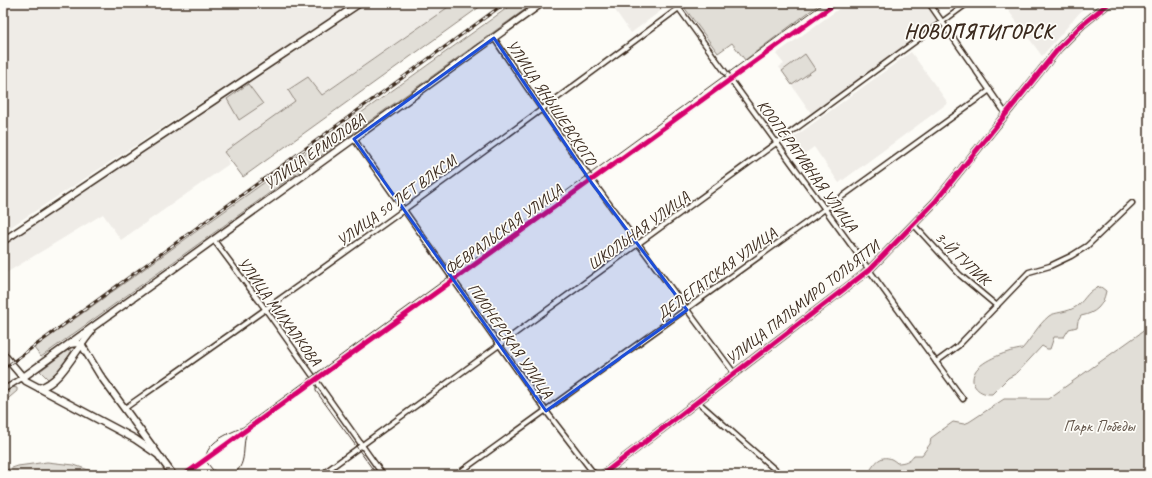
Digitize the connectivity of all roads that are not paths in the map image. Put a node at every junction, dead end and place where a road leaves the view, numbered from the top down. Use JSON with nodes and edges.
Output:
{"nodes":[{"id":1,"x":360,"y":3,"type":"edge"},
{"id":2,"x":542,"y":3,"type":"edge"},
{"id":3,"x":675,"y":3,"type":"edge"},
{"id":4,"x":836,"y":3,"type":"edge"},
{"id":5,"x":929,"y":3,"type":"edge"},
{"id":6,"x":968,"y":3,"type":"edge"},
{"id":7,"x":1109,"y":3,"type":"edge"},
{"id":8,"x":679,"y":8,"type":"junction"},
{"id":9,"x":942,"y":22,"type":"junction"},
{"id":10,"x":494,"y":38,"type":"junction"},
{"id":11,"x":732,"y":79,"type":"junction"},
{"id":12,"x":990,"y":90,"type":"junction"},
{"id":13,"x":541,"y":111,"type":"junction"},
{"id":14,"x":1006,"y":114,"type":"junction"},
{"id":15,"x":354,"y":139,"type":"junction"},
{"id":16,"x":777,"y":143,"type":"junction"},
{"id":17,"x":591,"y":182,"type":"junction"},
{"id":18,"x":1132,"y":204,"type":"dead end"},
{"id":19,"x":404,"y":209,"type":"junction"},
{"id":20,"x":825,"y":209,"type":"junction"},
{"id":21,"x":914,"y":225,"type":"junction"},
{"id":22,"x":213,"y":239,"type":"junction"},
{"id":23,"x":3,"y":241,"type":"edge"},
{"id":24,"x":638,"y":244,"type":"junction"},
{"id":25,"x":869,"y":270,"type":"junction"},
{"id":26,"x":454,"y":280,"type":"junction"},
{"id":27,"x":998,"y":306,"type":"junction"},
{"id":28,"x":266,"y":310,"type":"junction"},
{"id":29,"x":687,"y":310,"type":"junction"},
{"id":30,"x":102,"y":322,"type":"junction"},
{"id":31,"x":70,"y":344,"type":"junction"},
{"id":32,"x":80,"y":345,"type":"junction"},
{"id":33,"x":500,"y":345,"type":"junction"},
{"id":34,"x":3,"y":354,"type":"edge"},
{"id":35,"x":936,"y":362,"type":"junction"},
{"id":36,"x":734,"y":373,"type":"junction"},
{"id":37,"x":22,"y":378,"type":"junction"},
{"id":38,"x":316,"y":381,"type":"junction"},
{"id":39,"x":39,"y":388,"type":"junction"},
{"id":40,"x":3,"y":390,"type":"edge"},
{"id":41,"x":963,"y":399,"type":"dead end"},
{"id":42,"x":698,"y":402,"type":"junction"},
{"id":43,"x":125,"y":408,"type":"junction"},
{"id":44,"x":546,"y":411,"type":"junction"},
{"id":45,"x":361,"y":445,"type":"junction"},
{"id":46,"x":157,"y":454,"type":"junction"},
{"id":47,"x":173,"y":475,"type":"edge"},
{"id":48,"x":184,"y":475,"type":"edge"},
{"id":49,"x":321,"y":475,"type":"edge"},
{"id":50,"x":383,"y":475,"type":"edge"},
{"id":51,"x":456,"y":475,"type":"edge"},
{"id":52,"x":595,"y":475,"type":"edge"},
{"id":53,"x":602,"y":475,"type":"edge"},
{"id":54,"x":781,"y":475,"type":"edge"}],
"edges":[{"from":1,"to":23,"type":"street"},
{"from":2,"to":10,"type":"street","name":"УЛИЦА ЕРМОЛОВА"},
{"from":3,"to":8,"type":"street","name":"КООПЕРАТИВНАЯ УЛИЦА"},
{"from":4,"to":11,"type":"street","name":"ФЕВРАЛЬСКАЯ УЛИЦА"},
{"from":5,"to":9,"type":"street"},
{"from":6,"to":9,"type":"street","name":"ШКОЛЬНАЯ УЛИЦА"},
{"from":7,"to":14,"type":"street","name":"УЛИЦА ПАЛЬМИРО ТОЛЬЯТТИ"},
{"from":8,"to":11,"type":"street","name":"КООПЕРАТИВНАЯ УЛИЦА"},
{"from":8,"to":13,"type":"street","name":"УЛИЦА 50 ЛЕТ ВЛКСМ"},
{"from":9,"to":12,"type":"street"},
{"from":9,"to":16,"type":"street","name":"ШКОЛЬНАЯ УЛИЦА"},
{"from":10,"to":13,"type":"street","name":"УЛИЦА ЯНЫШЕВСКОГО"},
{"from":10,"to":15,"type":"street","name":"УЛИЦА ЕРМОЛОВА"},
{"from":11,"to":16,"type":"street","name":"КООПЕРАТИВНАЯ УЛИЦА"},
{"from":11,"to":17,"type":"street","name":"ФЕВРАЛЬСКАЯ УЛИЦА"},
{"from":12,"to":14,"type":"street"},
{"from":12,"to":20,"type":"street","name":"ДЕЛЕГАТСКАЯ УЛИЦА"},
{"from":13,"to":17,"type":"street","name":"УЛИЦА ЯНЫШЕВСКОГО"},
{"from":13,"to":19,"type":"street","name":"УЛИЦА 50 ЛЕТ ВЛКСМ"},
{"from":14,"to":21,"type":"street","name":"УЛИЦА ПАЛЬМИРО ТОЛЬЯТТИ"},
{"from":15,"to":19,"type":"street","name":"ПИОНЕРСКАЯ УЛИЦА"},
{"from":15,"to":22,"type":"street","name":"УЛИЦА ЕРМОЛОВА"},
{"from":16,"to":20,"type":"street","name":"КООПЕРАТИВНАЯ УЛИЦА"},
{"from":16,"to":24,"type":"street","name":"ШКОЛЬНАЯ УЛИЦА"},
{"from":17,"to":24,"type":"street","name":"УЛИЦА ЯНЫШЕВСКОГО"},
{"from":17,"to":26,"type":"street","name":"ФЕВРАЛЬСКАЯ УЛИЦА"},
{"from":18,"to":27,"type":"street"},
{"from":19,"to":26,"type":"street","name":"ПИОНЕРСКАЯ УЛИЦА"},
{"from":19,"to":28,"type":"street","name":"УЛИЦА 50 ЛЕТ ВЛКСМ"},
{"from":20,"to":25,"type":"street","name":"КООПЕРАТИВНАЯ УЛИЦА"},
{"from":20,"to":29,"type":"street","name":"ДЕЛЕГАТСКАЯ УЛИЦА"},
{"from":21,"to":25,"type":"street","name":"УЛИЦА ПАЛЬМИРО ТОЛЬЯТТИ"},
{"from":21,"to":27,"type":"street","name":"3-Й ТУПИК"},
{"from":22,"to":28,"type":"street","name":"УЛИЦА МИХАЛКОВА"},
{"from":22,"to":30,"type":"street","name":"УЛИЦА ЕРМОЛОВА"},
{"from":24,"to":29,"type":"street","name":"УЛИЦА ЯНЫШЕВСКОГО"},
{"from":24,"to":33,"type":"street","name":"ШКОЛЬНАЯ УЛИЦА"},
{"from":25,"to":35,"type":"street","name":"КООПЕРАТИВНАЯ УЛИЦА"},
{"from":25,"to":36,"type":"street","name":"УЛИЦА ПАЛЬМИРО ТОЛЬЯТТИ"},
{"from":26,"to":33,"type":"street","name":"ПИОНЕРСКАЯ УЛИЦА"},
{"from":26,"to":38,"type":"street","name":"ФЕВРАЛЬСКАЯ УЛИЦА"},
{"from":27,"to":35,"type":"street"},
{"from":28,"to":38,"type":"street","name":"УЛИЦА МИХАЛКОВА"},
{"from":28,"to":43,"type":"street","name":"УЛИЦА 50 ЛЕТ ВЛКСМ"},
{"from":29,"to":36,"type":"street","name":"УЛИЦА ЯНЫШЕВСКОГО"},
{"from":29,"to":44,"type":"street","name":"ДЕЛЕГАТСКАЯ УЛИЦА"},
{"from":30,"to":31,"type":"street","name":"УЛИЦА ЕРМОЛОВА"},
{"from":30,"to":32,"type":"street","name":"УЛИЦА ЕРМОЛОВА"},
{"from":31,"to":32,"type":"street"},
{"from":31,"to":37,"type":"street","name":"УЛИЦА ЕРМОЛОВА"},
{"from":32,"to":39,"type":"street","name":"УЛИЦА ЕРМОЛОВА"},
{"from":32,"to":43,"type":"street"},
{"from":33,"to":44,"type":"street","name":"ПИОНЕРСКАЯ УЛИЦА"},
{"from":33,"to":45,"type":"street","name":"ШКОЛЬНАЯ УЛИЦА"},
{"from":34,"to":37,"type":"street"},
{"from":35,"to":41,"type":"street","name":"КООПЕРАТИВНАЯ УЛИЦА"},
{"from":36,"to":42,"type":"street","name":"УЛИЦА ПАЛЬМИРО ТОЛЬЯТТИ"},
{"from":37,"to":39,"type":"street"},
{"from":37,"to":40,"type":"street","name":"УЛИЦА ЕРМОЛОВА"},
{"from":38,"to":45,"type":"street","name":"УЛИЦА МИХАЛКОВА"},
{"from":38,"to":48,"type":"street","name":"ФЕВРАЛЬСКАЯ УЛИЦА"},
{"from":39,"to":46,"type":"street"},
{"from":42,"to":53,"type":"street","name":"УЛИЦА ПАЛЬМИРО ТОЛЬЯТТИ"},
{"from":42,"to":54,"type":"street"},
{"from":43,"to":46,"type":"street"},
{"from":44,"to":51,"type":"street","name":"ДЕЛЕГАТСКАЯ УЛИЦА"},
{"from":44,"to":52,"type":"street","name":"ПИОНЕРСКАЯ УЛИЦА"},
{"from":45,"to":49,"type":"street","name":"ШКОЛЬНАЯ УЛИЦА"},
{"from":45,"to":50,"type":"street","name":"УЛИЦА МИХАЛКОВА"},
{"from":46,"to":47,"type":"street"}]}
